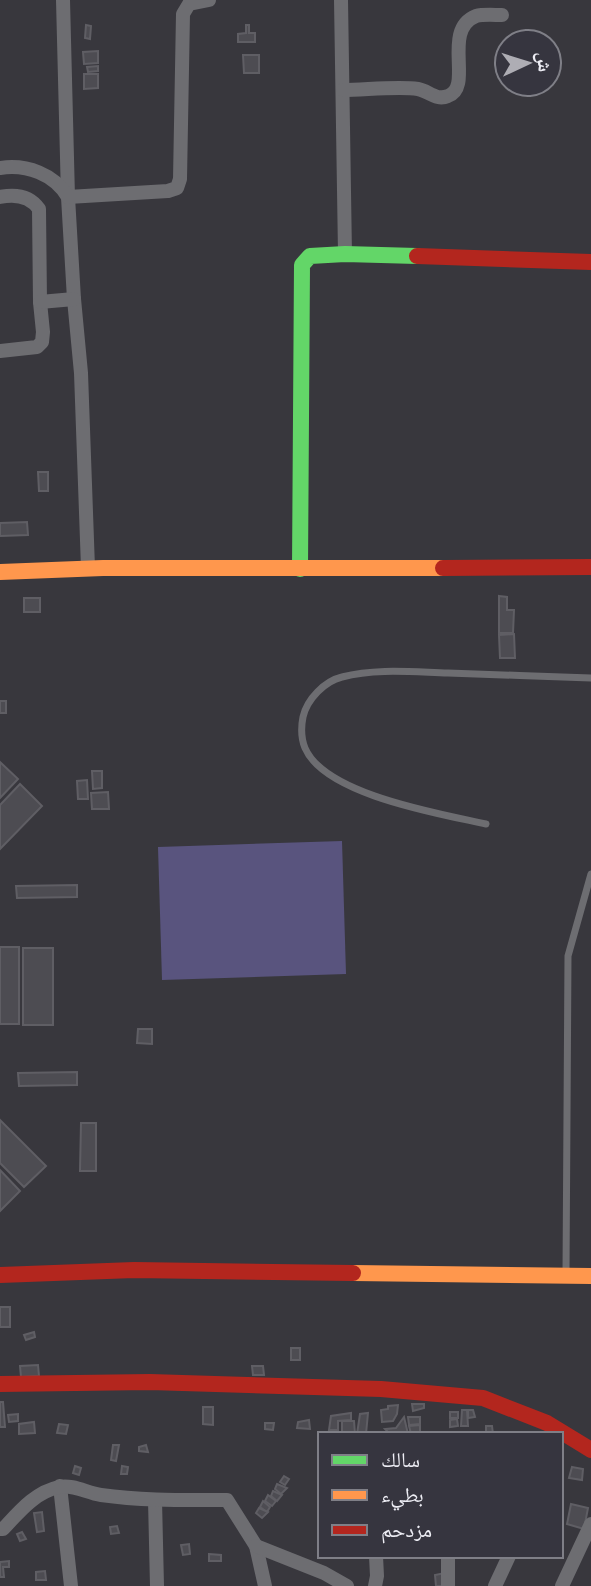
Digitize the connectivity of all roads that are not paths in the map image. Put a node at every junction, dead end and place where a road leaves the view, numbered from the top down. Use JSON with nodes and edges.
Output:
{"nodes":[{"id":1,"x":63,"y":0,"type":"edge"},
{"id":2,"x":209,"y":0,"type":"edge"},
{"id":3,"x":341,"y":0,"type":"edge"},
{"id":4,"x":502,"y":15,"type":"dead end"},
{"id":5,"x":343,"y":90,"type":"junction"},
{"id":6,"x":0,"y":168,"type":"edge"},
{"id":7,"x":0,"y":197,"type":"edge"},
{"id":8,"x":68,"y":197,"type":"junction"},
{"id":9,"x":345,"y":254,"type":"junction"},
{"id":10,"x":591,"y":262,"type":"edge"},
{"id":11,"x":74,"y":299,"type":"junction"},
{"id":12,"x":40,"y":302,"type":"junction"},
{"id":13,"x":0,"y":351,"type":"edge"},
{"id":14,"x":591,"y":567,"type":"edge"},
{"id":15,"x":88,"y":568,"type":"junction"},
{"id":16,"x":300,"y":569,"type":"junction"},
{"id":17,"x":0,"y":572,"type":"edge"},
{"id":18,"x":591,"y":678,"type":"edge"},
{"id":19,"x":486,"y":824,"type":"dead end"},
{"id":20,"x":591,"y":874,"type":"edge"},
{"id":21,"x":0,"y":1275,"type":"edge"},
{"id":22,"x":566,"y":1276,"type":"junction"},
{"id":23,"x":591,"y":1276,"type":"edge"},
{"id":24,"x":0,"y":1384,"type":"edge"},
{"id":25,"x":562,"y":1432,"type":"edge"},
{"id":26,"x":563,"y":1432,"type":"edge"},
{"id":27,"x":591,"y":1450,"type":"edge"},
{"id":28,"x":60,"y":1486,"type":"junction"},
{"id":29,"x":155,"y":1500,"type":"junction"},
{"id":30,"x":591,"y":1524,"type":"edge"},
{"id":31,"x":0,"y":1529,"type":"edge"},
{"id":32,"x":256,"y":1546,"type":"junction"},
{"id":33,"x":376,"y":1558,"type":"edge"},
{"id":34,"x":448,"y":1558,"type":"edge"},
{"id":35,"x":508,"y":1558,"type":"edge"},
{"id":36,"x":71,"y":1586,"type":"edge"},
{"id":37,"x":157,"y":1586,"type":"edge"},
{"id":38,"x":265,"y":1586,"type":"edge"},
{"id":39,"x":347,"y":1586,"type":"edge"},
{"id":40,"x":375,"y":1586,"type":"edge"},
{"id":41,"x":448,"y":1586,"type":"edge"},
{"id":42,"x":495,"y":1586,"type":"edge"},
{"id":43,"x":562,"y":1586,"type":"edge"}],
"edges":[{"from":1,"to":8,"type":"street"},
{"from":2,"to":8,"type":"street"},
{"from":3,"to":5,"type":"street"},
{"from":4,"to":5,"type":"street"},
{"from":5,"to":9,"type":"street"},
{"from":6,"to":8,"type":"street"},
{"from":7,"to":12,"type":"street"},
{"from":8,"to":11,"type":"street"},
{"from":9,"to":10,"type":"street"},
{"from":9,"to":16,"type":"street"},
{"from":11,"to":12,"type":"street"},
{"from":11,"to":15,"type":"street"},
{"from":12,"to":13,"type":"street"},
{"from":14,"to":16,"type":"street"},
{"from":15,"to":16,"type":"street"},
{"from":15,"to":17,"type":"street"},
{"from":18,"to":19,"type":"lane"},
{"from":20,"to":22,"type":"lane"},
{"from":21,"to":22,"type":"street"},
{"from":22,"to":23,"type":"street"},
{"from":24,"to":25,"type":"street"},
{"from":26,"to":27,"type":"street"},
{"from":28,"to":29,"type":"street"},
{"from":28,"to":31,"type":"street"},
{"from":28,"to":36,"type":"street"},
{"from":29,"to":32,"type":"street"},
{"from":29,"to":37,"type":"street"},
{"from":30,"to":43,"type":"street"},
{"from":32,"to":38,"type":"street"},
{"from":32,"to":39,"type":"street"},
{"from":33,"to":40,"type":"street"},
{"from":34,"to":41,"type":"street"},
{"from":35,"to":42,"type":"street"}]}
